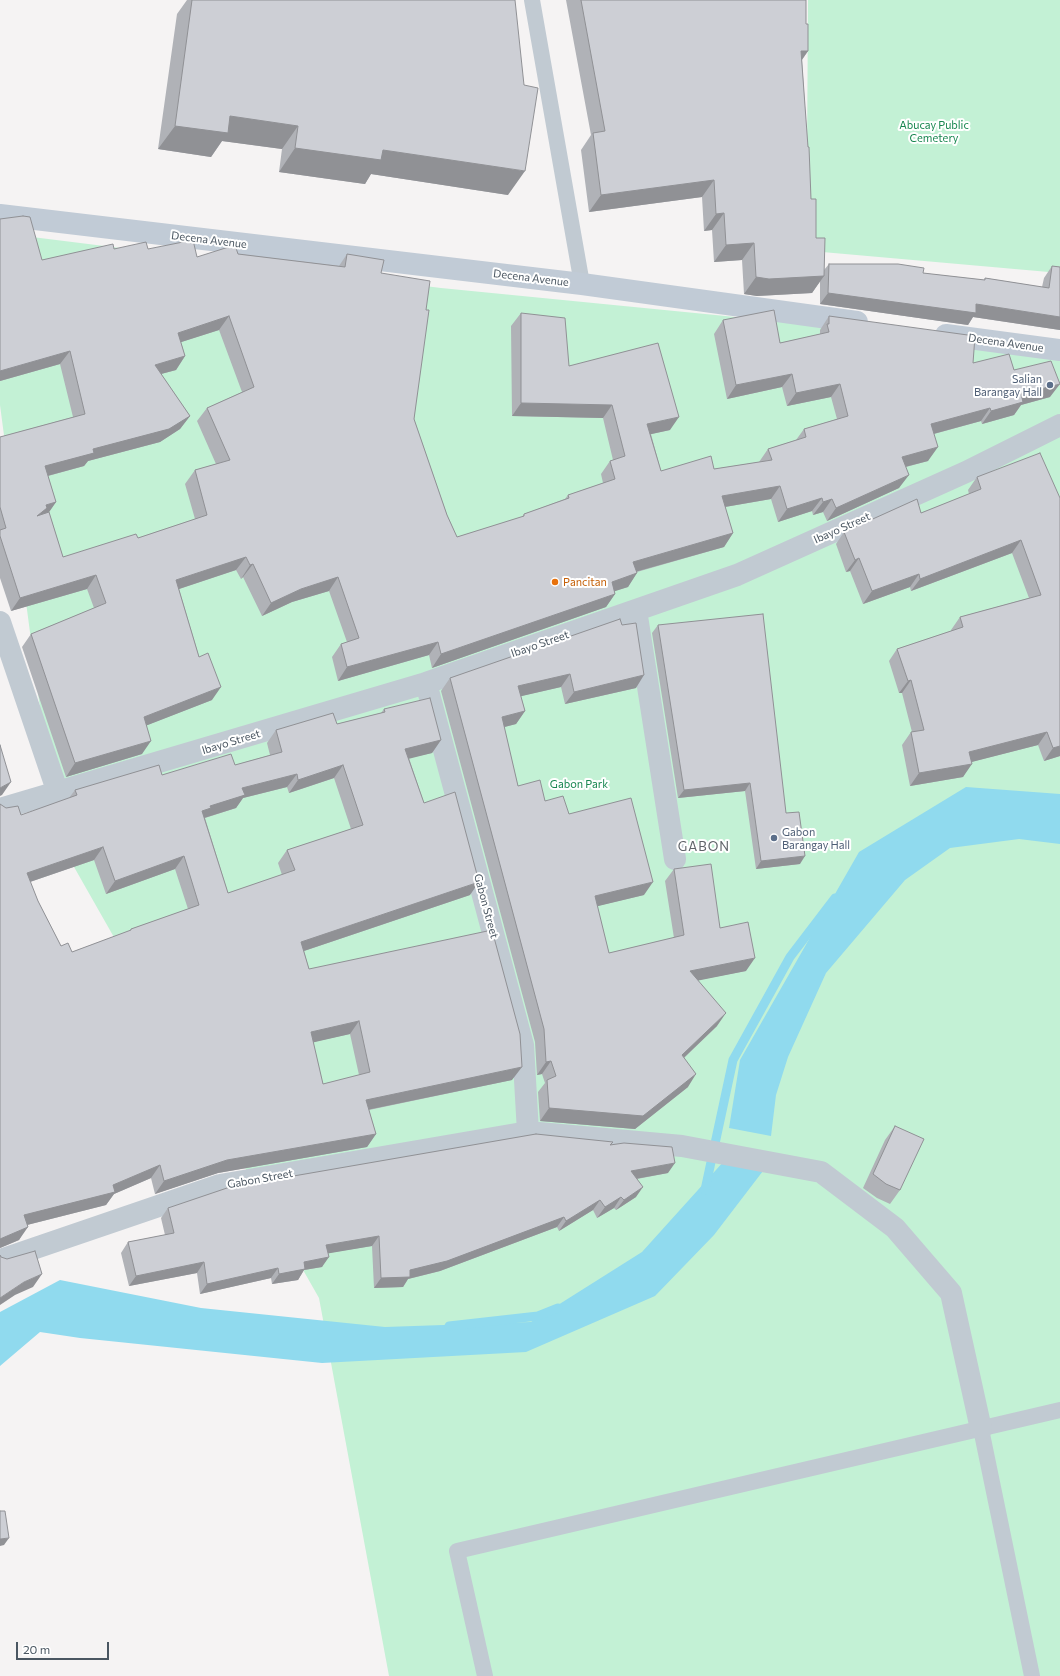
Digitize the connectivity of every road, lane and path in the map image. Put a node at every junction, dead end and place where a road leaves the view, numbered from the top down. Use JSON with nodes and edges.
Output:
{"nodes":[{"id":1,"x":532,"y":0,"type":"edge"},
{"id":2,"x":0,"y":215,"type":"edge"},
{"id":3,"x":582,"y":284,"type":"junction"},
{"id":4,"x":880,"y":325,"type":"edge"},
{"id":5,"x":927,"y":332,"type":"edge"},
{"id":6,"x":1060,"y":350,"type":"edge"},
{"id":7,"x":1060,"y":426,"type":"edge"},
{"id":8,"x":636,"y":610,"type":"junction"},
{"id":9,"x":0,"y":622,"type":"edge"},
{"id":10,"x":426,"y":683,"type":"junction"},
{"id":11,"x":58,"y":793,"type":"junction"},
{"id":12,"x":0,"y":809,"type":"edge"},
{"id":13,"x":675,"y":859,"type":"dead end"},
{"id":14,"x":528,"y":1132,"type":"junction"},
{"id":15,"x":0,"y":1260,"type":"edge"},
{"id":16,"x":1060,"y":1410,"type":"edge"},
{"id":17,"x":981,"y":1429,"type":"junction"},
{"id":18,"x":485,"y":1676,"type":"edge"},
{"id":19,"x":1032,"y":1676,"type":"edge"}],
"edges":[{"from":1,"to":3,"type":"lane"},
{"from":2,"to":3,"type":"main road","name":"Decena Avenue"},
{"from":3,"to":4,"type":"main road","name":"Decena Avenue"},
{"from":5,"to":6,"type":"main road","name":"Decena Avenue"},
{"from":7,"to":8,"type":"street","name":"Ibayo Street"},
{"from":8,"to":10,"type":"street","name":"Ibayo Street"},
{"from":8,"to":13,"type":"street"},
{"from":9,"to":11,"type":"street"},
{"from":10,"to":11,"type":"street","name":"Ibayo Street"},
{"from":10,"to":14,"type":"street","name":"Gabon Street"},
{"from":11,"to":12,"type":"street","name":"Ibayo Street"},
{"from":14,"to":15,"type":"street","name":"Gabon Street"},
{"from":14,"to":17,"type":"street","name":"Gabon Street"},
{"from":16,"to":17,"type":"lane"},
{"from":17,"to":18,"type":"lane"},
{"from":17,"to":19,"type":"lane"}]}
